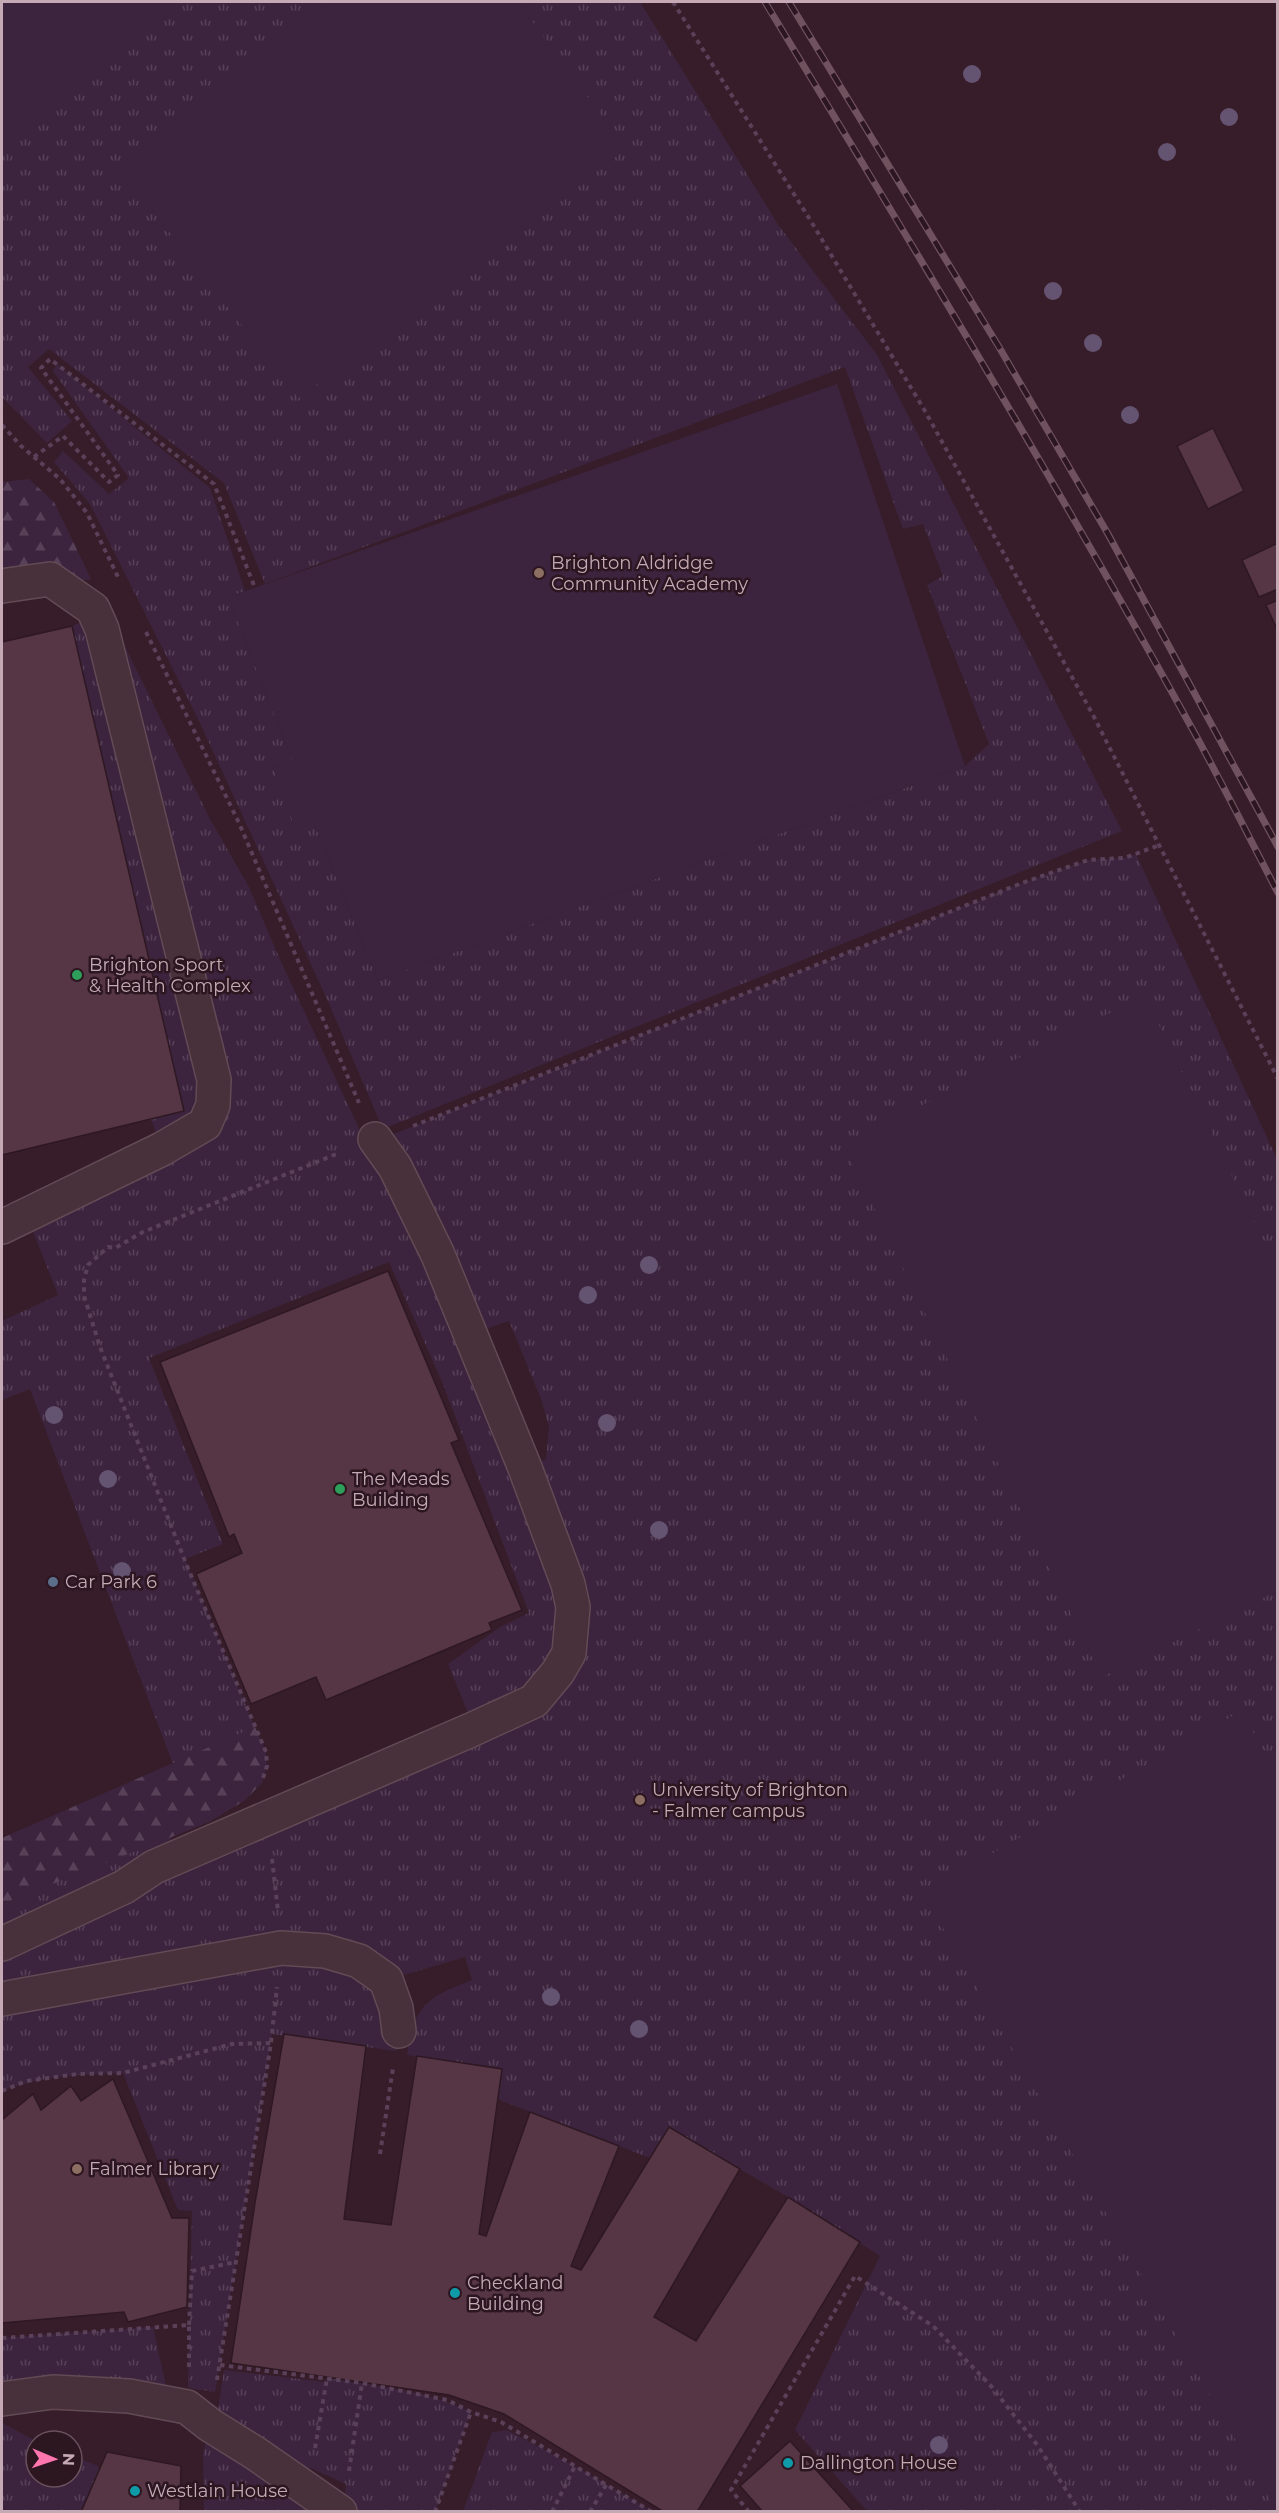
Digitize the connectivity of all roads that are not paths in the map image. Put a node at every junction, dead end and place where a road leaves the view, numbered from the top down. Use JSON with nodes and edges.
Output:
{"nodes":[{"id":1,"x":2,"y":586,"type":"edge"},
{"id":2,"x":375,"y":1139,"type":"road end"},
{"id":3,"x":2,"y":1227,"type":"edge"},
{"id":4,"x":2,"y":1944,"type":"edge"},
{"id":5,"x":2,"y":1999,"type":"edge"},
{"id":6,"x":399,"y":2031,"type":"road end"},
{"id":7,"x":2,"y":2399,"type":"edge"},
{"id":8,"x":340,"y":2511,"type":"edge"}],
"edges":[{"from":1,"to":3,"type":"lane"},
{"from":2,"to":4,"type":"lane"},
{"from":5,"to":6,"type":"lane"},
{"from":7,"to":8,"type":"lane"}]}
